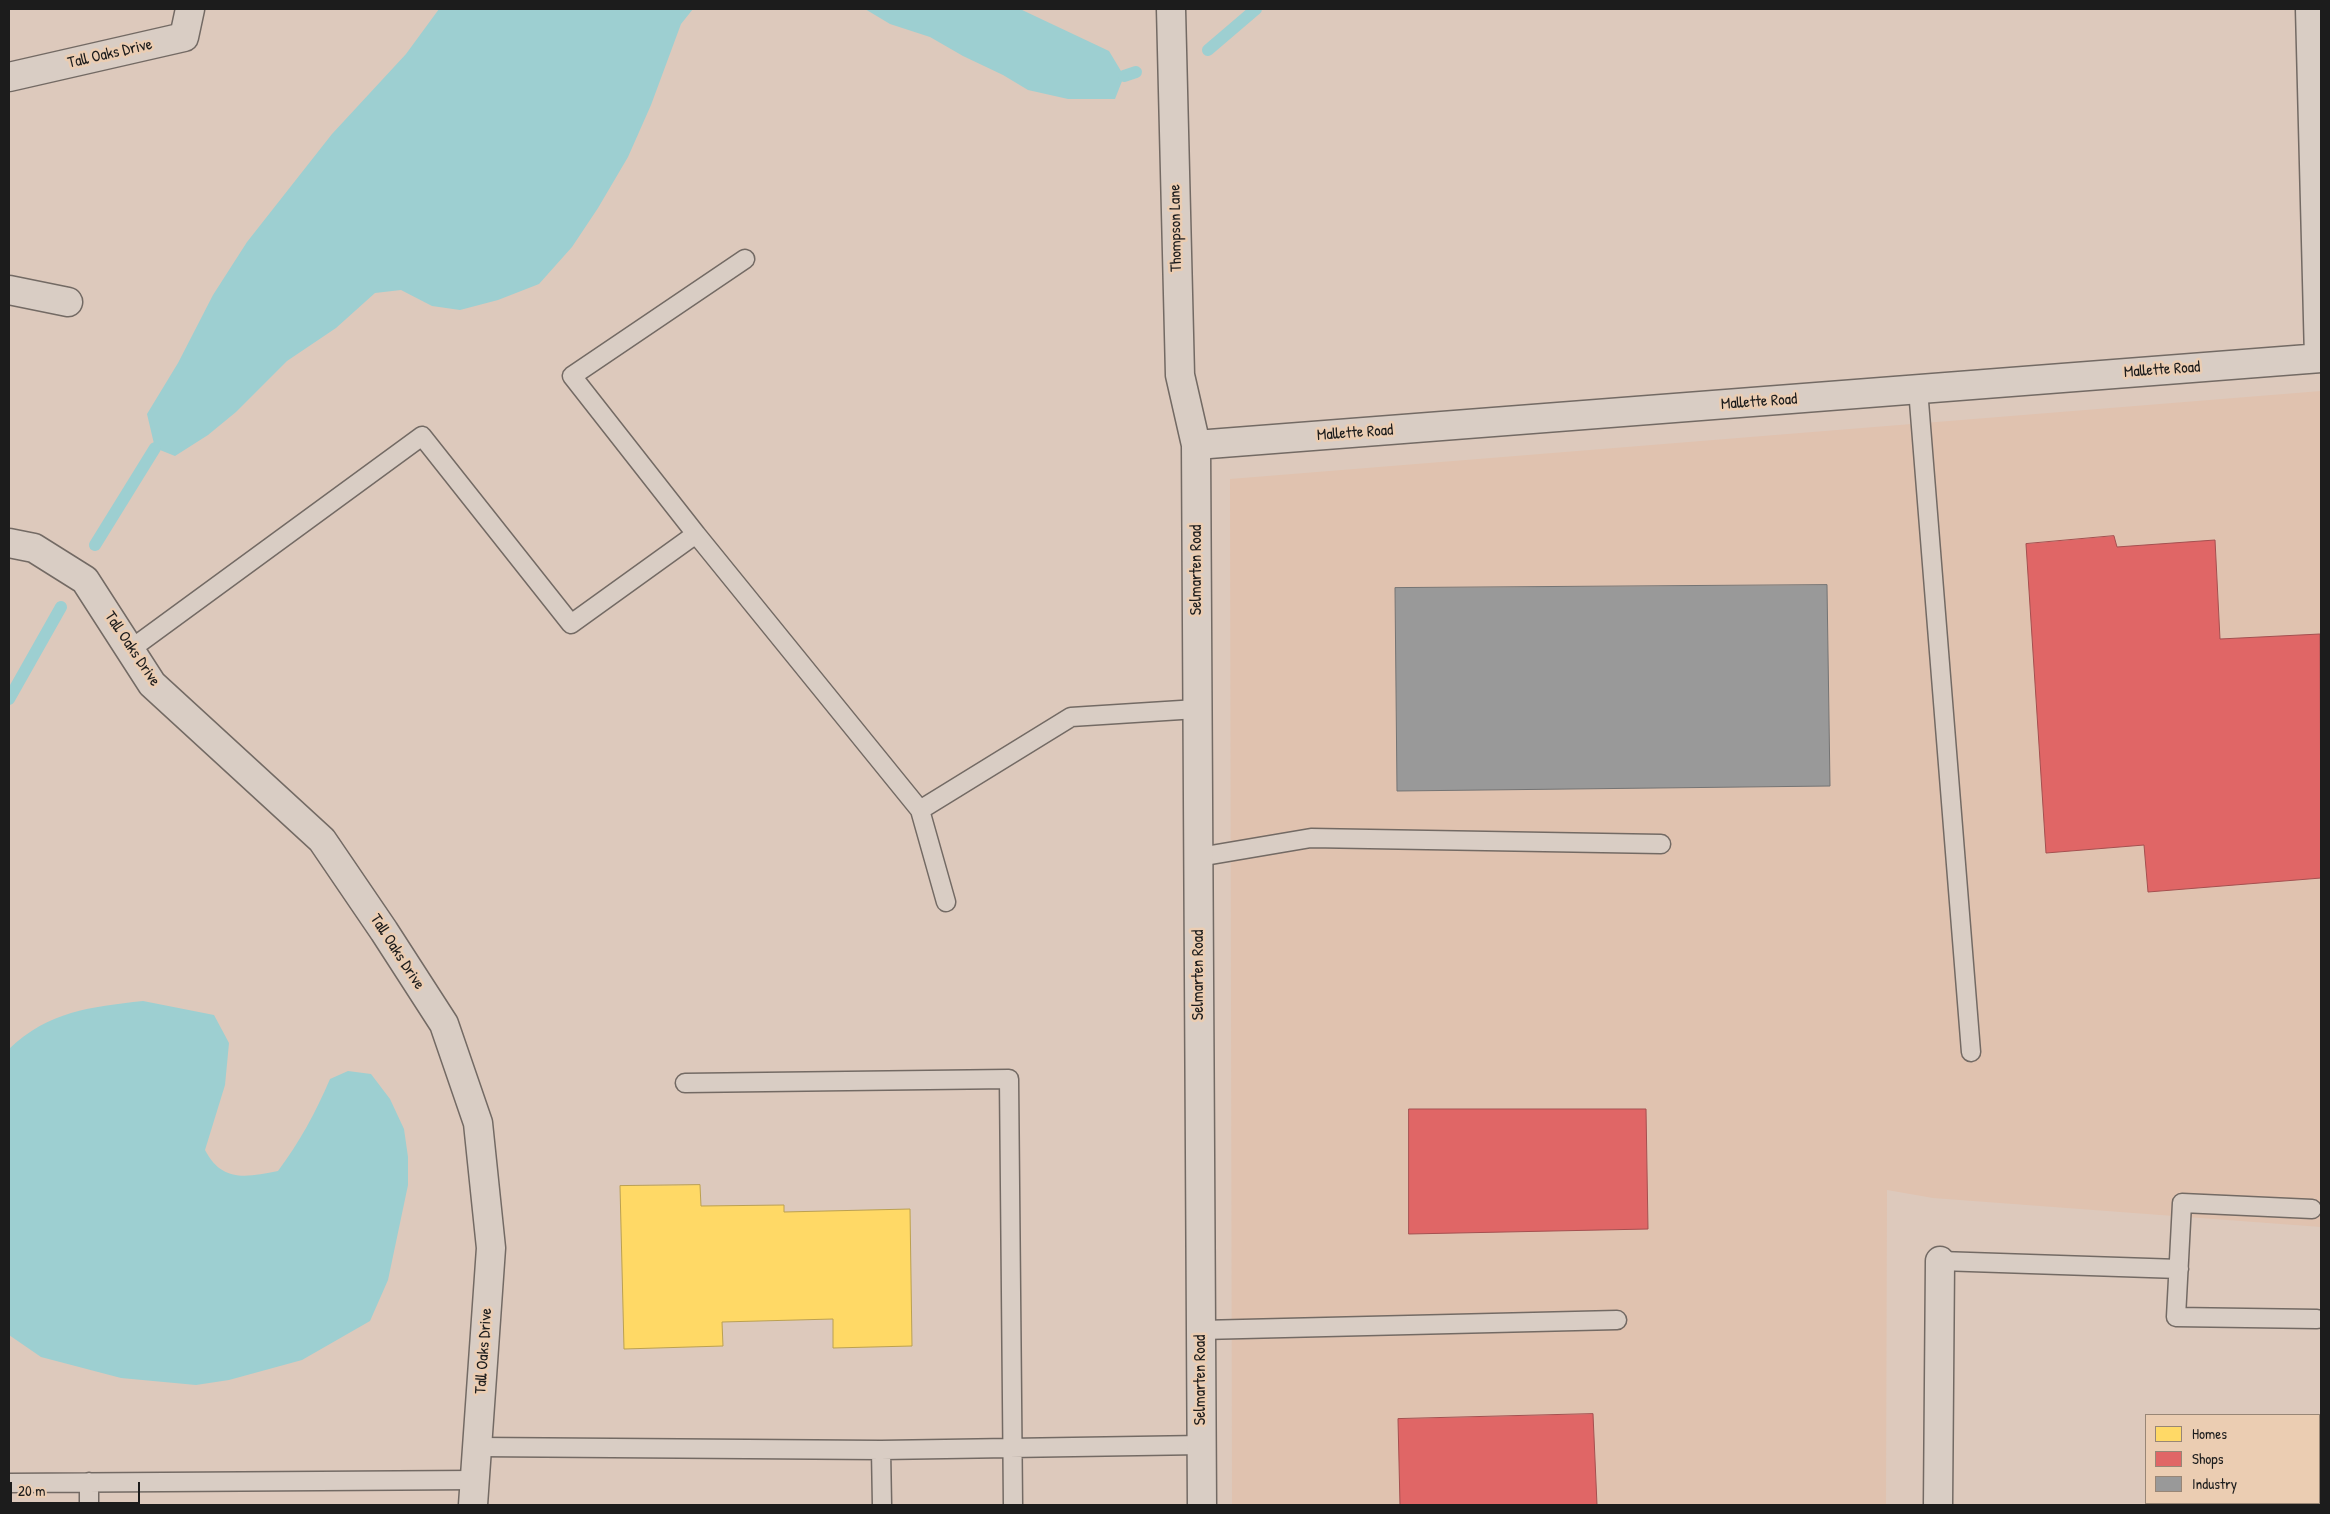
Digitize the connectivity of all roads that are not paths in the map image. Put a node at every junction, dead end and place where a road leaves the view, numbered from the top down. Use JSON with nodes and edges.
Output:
{"nodes":[{"id":1,"x":190,"y":9,"type":"edge"},
{"id":2,"x":1171,"y":9,"type":"edge"},
{"id":3,"x":2310,"y":9,"type":"edge"},
{"id":4,"x":9,"y":77,"type":"edge"},
{"id":5,"x":744,"y":259,"type":"dead end"},
{"id":6,"x":9,"y":290,"type":"edge"},
{"id":7,"x":68,"y":302,"type":"dead end"},
{"id":8,"x":2320,"y":358,"type":"edge"},
{"id":9,"x":1918,"y":389,"type":"junction"},
{"id":10,"x":1196,"y":446,"type":"junction"},
{"id":11,"x":696,"y":534,"type":"junction"},
{"id":12,"x":9,"y":543,"type":"edge"},
{"id":13,"x":131,"y":649,"type":"junction"},
{"id":14,"x":1198,"y":709,"type":"junction"},
{"id":15,"x":920,"y":810,"type":"junction"},
{"id":16,"x":1661,"y":844,"type":"dead end"},
{"id":17,"x":1198,"y":857,"type":"junction"},
{"id":18,"x":946,"y":902,"type":"dead end"},
{"id":19,"x":1971,"y":1052,"type":"dead end"},
{"id":20,"x":685,"y":1082,"type":"dead end"},
{"id":21,"x":2312,"y":1209,"type":"dead end"},
{"id":22,"x":1940,"y":1261,"type":"joint"},
{"id":23,"x":2179,"y":1269,"type":"junction"},
{"id":24,"x":2317,"y":1319,"type":"dead end"},
{"id":25,"x":1617,"y":1320,"type":"dead end"},
{"id":26,"x":1201,"y":1330,"type":"junction"},
{"id":27,"x":1202,"y":1445,"type":"junction"},
{"id":28,"x":478,"y":1447,"type":"junction"},
{"id":29,"x":1012,"y":1448,"type":"junction"},
{"id":30,"x":882,"y":1450,"type":"junction"},
{"id":31,"x":89,"y":1482,"type":"junction"},
{"id":32,"x":9,"y":1483,"type":"edge"},
{"id":33,"x":474,"y":1492,"type":"edge"},
{"id":34,"x":89,"y":1505,"type":"edge"},
{"id":35,"x":882,"y":1505,"type":"edge"},
{"id":36,"x":1013,"y":1505,"type":"edge"},
{"id":37,"x":1202,"y":1505,"type":"edge"},
{"id":38,"x":1938,"y":1505,"type":"edge"}],
"edges":[{"from":1,"to":4,"type":"street","name":"Tall Oaks Drive"},
{"from":2,"to":10,"type":"street","name":"Thompson Lane"},
{"from":3,"to":8,"type":"street"},
{"from":5,"to":11,"type":"lane"},
{"from":6,"to":7,"type":"street"},
{"from":8,"to":9,"type":"street","name":"Mallette Road"},
{"from":9,"to":10,"type":"street","name":"Mallette Road"},
{"from":9,"to":19,"type":"lane"},
{"from":10,"to":14,"type":"street","name":"Selmarten Road"},
{"from":11,"to":13,"type":"lane"},
{"from":11,"to":15,"type":"lane"},
{"from":12,"to":13,"type":"street","name":"Tall Oaks Drive"},
{"from":13,"to":28,"type":"street","name":"Tall Oaks Drive"},
{"from":14,"to":15,"type":"lane"},
{"from":14,"to":17,"type":"street","name":"Selmarten Road"},
{"from":15,"to":18,"type":"lane"},
{"from":16,"to":17,"type":"lane"},
{"from":17,"to":26,"type":"street","name":"Selmarten Road"},
{"from":20,"to":29,"type":"lane"},
{"from":21,"to":23,"type":"lane"},
{"from":22,"to":23,"type":"lane"},
{"from":22,"to":38,"type":"street"},
{"from":23,"to":24,"type":"lane"},
{"from":25,"to":26,"type":"lane"},
{"from":26,"to":27,"type":"street","name":"Selmarten Road"},
{"from":27,"to":29,"type":"lane"},
{"from":27,"to":37,"type":"street","name":"Selmarten Road"},
{"from":28,"to":30,"type":"lane"},
{"from":28,"to":33,"type":"street","name":"Tall Oaks Drive"},
{"from":29,"to":30,"type":"lane"},
{"from":29,"to":36,"type":"lane"},
{"from":30,"to":35,"type":"lane"},
{"from":31,"to":32,"type":"lane"},
{"from":31,"to":33,"type":"lane"},
{"from":31,"to":34,"type":"lane"}]}
